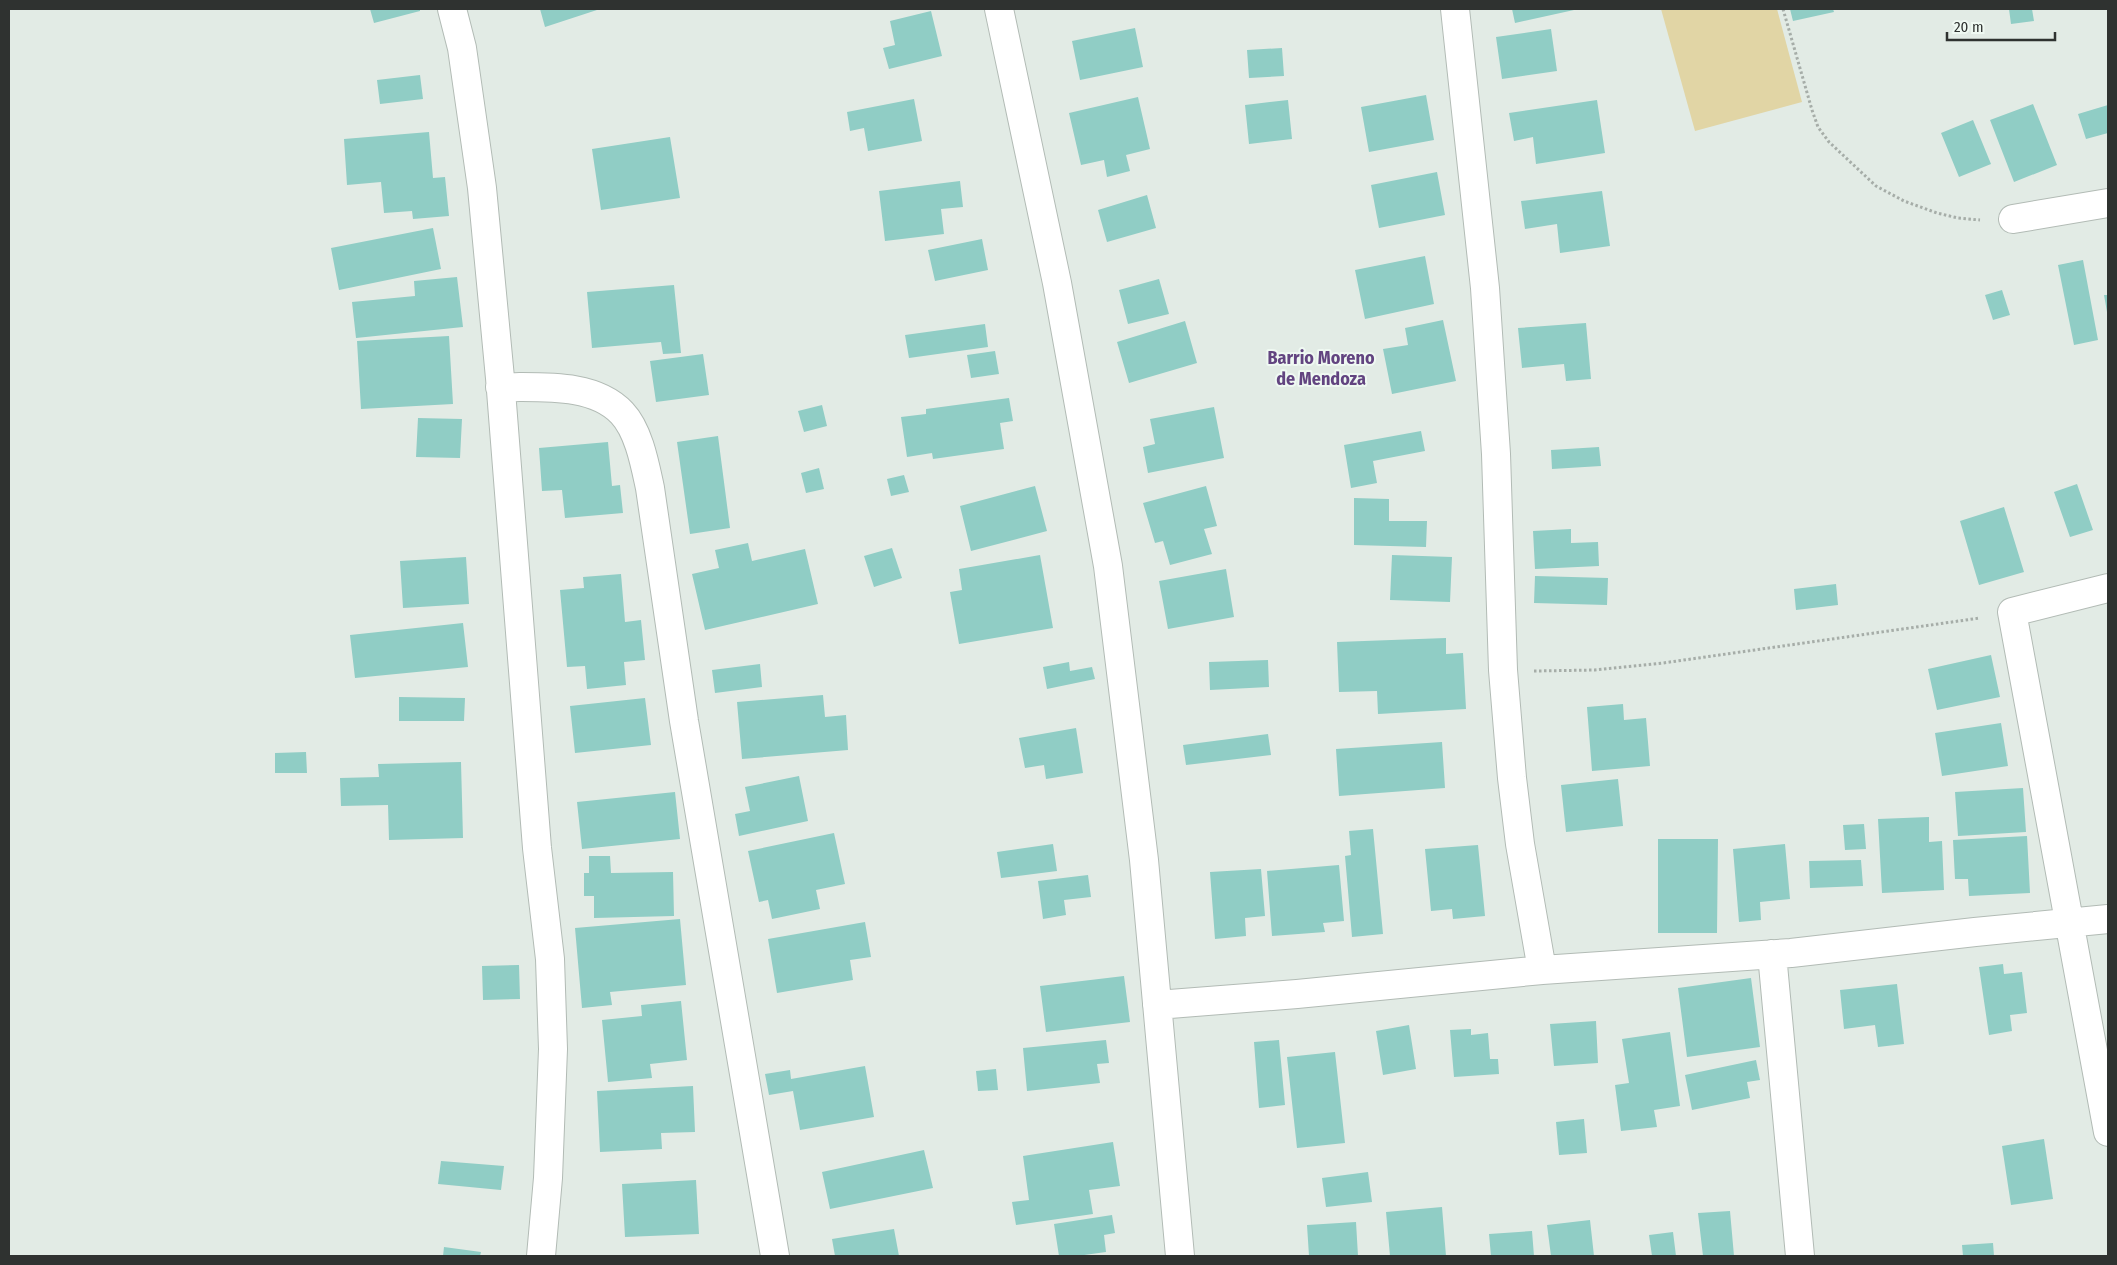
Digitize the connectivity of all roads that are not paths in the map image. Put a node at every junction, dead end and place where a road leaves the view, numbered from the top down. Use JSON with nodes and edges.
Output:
{"nodes":[{"id":1,"x":452,"y":9,"type":"edge"},
{"id":2,"x":999,"y":9,"type":"edge"},
{"id":3,"x":1455,"y":9,"type":"edge"},
{"id":4,"x":2108,"y":203,"type":"edge"},
{"id":5,"x":2014,"y":219,"type":"road end"},
{"id":6,"x":500,"y":387,"type":"junction"},
{"id":7,"x":2108,"y":588,"type":"edge"},
{"id":8,"x":2108,"y":919,"type":"edge"},
{"id":9,"x":2069,"y":923,"type":"junction"},
{"id":10,"x":1772,"y":954,"type":"junction"},
{"id":11,"x":1542,"y":970,"type":"junction"},
{"id":12,"x":1157,"y":1004,"type":"junction"},
{"id":13,"x":2108,"y":1132,"type":"edge"},
{"id":14,"x":541,"y":1256,"type":"edge"},
{"id":15,"x":775,"y":1256,"type":"edge"},
{"id":16,"x":1180,"y":1256,"type":"edge"},
{"id":17,"x":1800,"y":1256,"type":"edge"}],
"edges":[{"from":1,"to":6,"type":"street"},
{"from":2,"to":12,"type":"street"},
{"from":3,"to":11,"type":"street"},
{"from":4,"to":5,"type":"street"},
{"from":6,"to":14,"type":"street"},
{"from":6,"to":15,"type":"street"},
{"from":7,"to":9,"type":"street"},
{"from":8,"to":9,"type":"street"},
{"from":9,"to":10,"type":"street"},
{"from":9,"to":13,"type":"street"},
{"from":10,"to":11,"type":"street"},
{"from":10,"to":17,"type":"street"},
{"from":11,"to":12,"type":"street"},
{"from":12,"to":16,"type":"street"}]}
